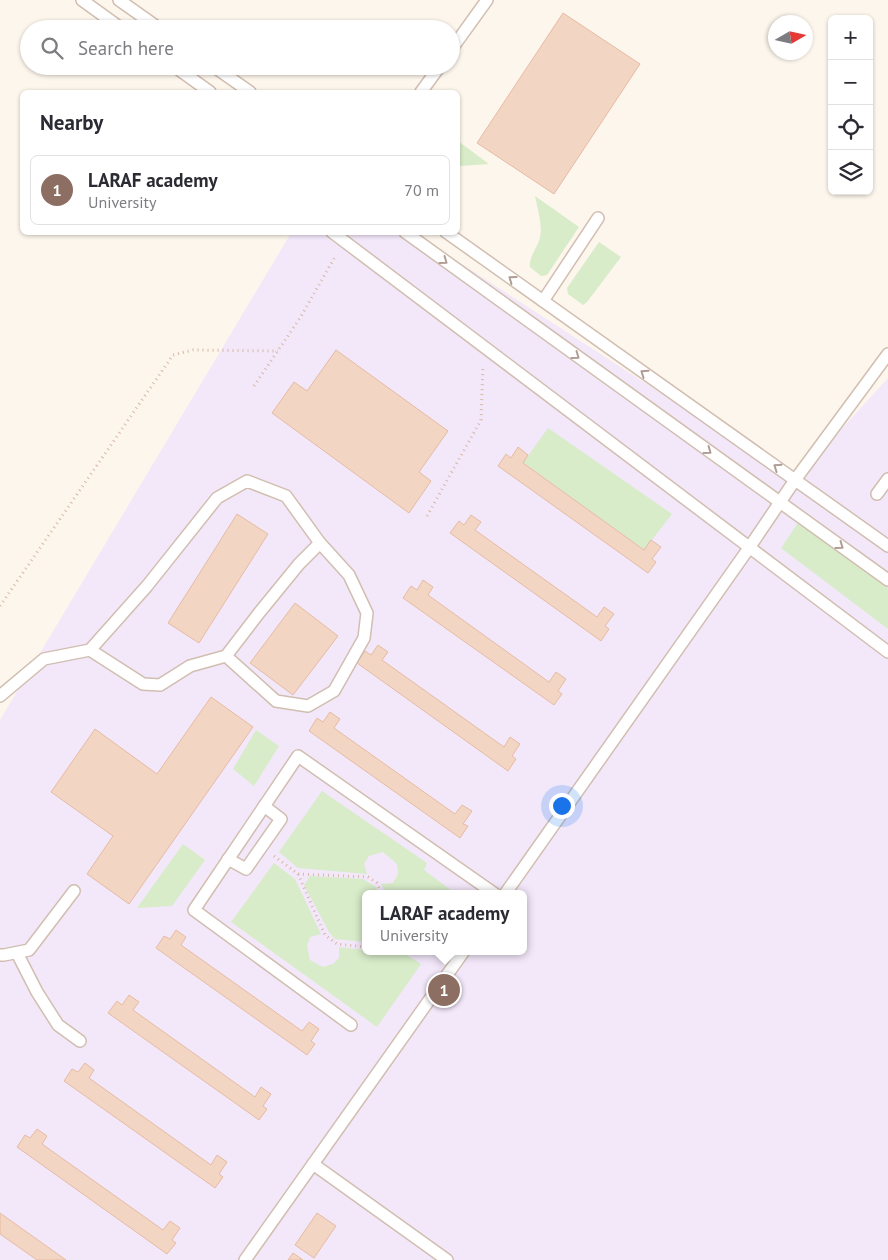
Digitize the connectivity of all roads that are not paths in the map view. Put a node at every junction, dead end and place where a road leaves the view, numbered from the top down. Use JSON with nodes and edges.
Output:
{"nodes":[{"id":1,"x":82,"y":0,"type":"edge"},
{"id":2,"x":119,"y":0,"type":"edge"},
{"id":3,"x":487,"y":0,"type":"edge"},
{"id":4,"x":110,"y":20,"type":"edge"},
{"id":5,"x":147,"y":20,"type":"edge"},
{"id":6,"x":460,"y":38,"type":"edge"},
{"id":7,"x":186,"y":75,"type":"edge"},
{"id":8,"x":226,"y":75,"type":"edge"},
{"id":9,"x":433,"y":75,"type":"edge"},
{"id":10,"x":207,"y":90,"type":"edge"},
{"id":11,"x":247,"y":90,"type":"edge"},
{"id":12,"x":422,"y":90,"type":"edge"},
{"id":13,"x":598,"y":218,"type":"dead end"},
{"id":14,"x":335,"y":235,"type":"edge"},
{"id":15,"x":408,"y":235,"type":"edge"},
{"id":16,"x":450,"y":235,"type":"edge"},
{"id":17,"x":543,"y":301,"type":"junction"},
{"id":18,"x":888,"y":354,"type":"edge"},
{"id":19,"x":883,"y":370,"type":"edge"},
{"id":20,"x":888,"y":479,"type":"edge"},
{"id":21,"x":795,"y":480,"type":"junction"},
{"id":22,"x":878,"y":494,"type":"dead end"},
{"id":23,"x":780,"y":503,"type":"junction"},
{"id":24,"x":320,"y":543,"type":"junction"},
{"id":25,"x":888,"y":546,"type":"edge"},
{"id":26,"x":749,"y":548,"type":"junction"},
{"id":27,"x":888,"y":580,"type":"edge"},
{"id":28,"x":90,"y":650,"type":"junction"},
{"id":29,"x":888,"y":652,"type":"edge"},
{"id":30,"x":226,"y":656,"type":"junction"},
{"id":31,"x":0,"y":696,"type":"edge"},
{"id":32,"x":264,"y":806,"type":"junction"},
{"id":33,"x":228,"y":859,"type":"junction"},
{"id":34,"x":489,"y":890,"type":"edge"},
{"id":35,"x":507,"y":890,"type":"edge"},
{"id":36,"x":74,"y":891,"type":"dead end"},
{"id":37,"x":17,"y":952,"type":"junction"},
{"id":38,"x":0,"y":955,"type":"edge"},
{"id":39,"x":461,"y":955,"type":"edge"},
{"id":40,"x":351,"y":1025,"type":"dead end"},
{"id":41,"x":80,"y":1041,"type":"dead end"},
{"id":42,"x":313,"y":1164,"type":"junction"},
{"id":43,"x":245,"y":1260,"type":"edge"},
{"id":44,"x":448,"y":1260,"type":"edge"}],
"edges":[{"from":1,"to":4,"type":"lane"},
{"from":2,"to":5,"type":"lane"},
{"from":3,"to":6,"type":"lane"},
{"from":7,"to":10,"type":"lane"},
{"from":8,"to":11,"type":"lane"},
{"from":9,"to":12,"type":"lane"},
{"from":13,"to":17,"type":"lane"},
{"from":14,"to":26,"type":"lane"},
{"from":15,"to":23,"type":"lane","one_way":true},
{"from":17,"to":16,"type":"lane","one_way":true},
{"from":21,"to":17,"type":"lane","one_way":true},
{"from":18,"to":19,"type":"lane"},
{"from":19,"to":21,"type":"lane"},
{"from":20,"to":22,"type":"lane"},
{"from":21,"to":23,"type":"lane"},
{"from":21,"to":25,"type":"lane"},
{"from":23,"to":26,"type":"lane"},
{"from":23,"to":27,"type":"lane","one_way":true},
{"from":24,"to":28,"type":"lane"},
{"from":24,"to":30,"type":"lane"},
{"from":24,"to":30,"type":"lane"},
{"from":26,"to":29,"type":"lane"},
{"from":26,"to":35,"type":"lane"},
{"from":28,"to":30,"type":"lane"},
{"from":28,"to":31,"type":"lane"},
{"from":32,"to":33,"type":"lane"},
{"from":32,"to":33,"type":"lane"},
{"from":32,"to":34,"type":"lane"},
{"from":33,"to":40,"type":"lane"},
{"from":36,"to":37,"type":"lane"},
{"from":37,"to":38,"type":"lane"},
{"from":37,"to":41,"type":"lane"},
{"from":39,"to":42,"type":"lane"},
{"from":42,"to":43,"type":"lane"},
{"from":42,"to":44,"type":"lane"}]}
